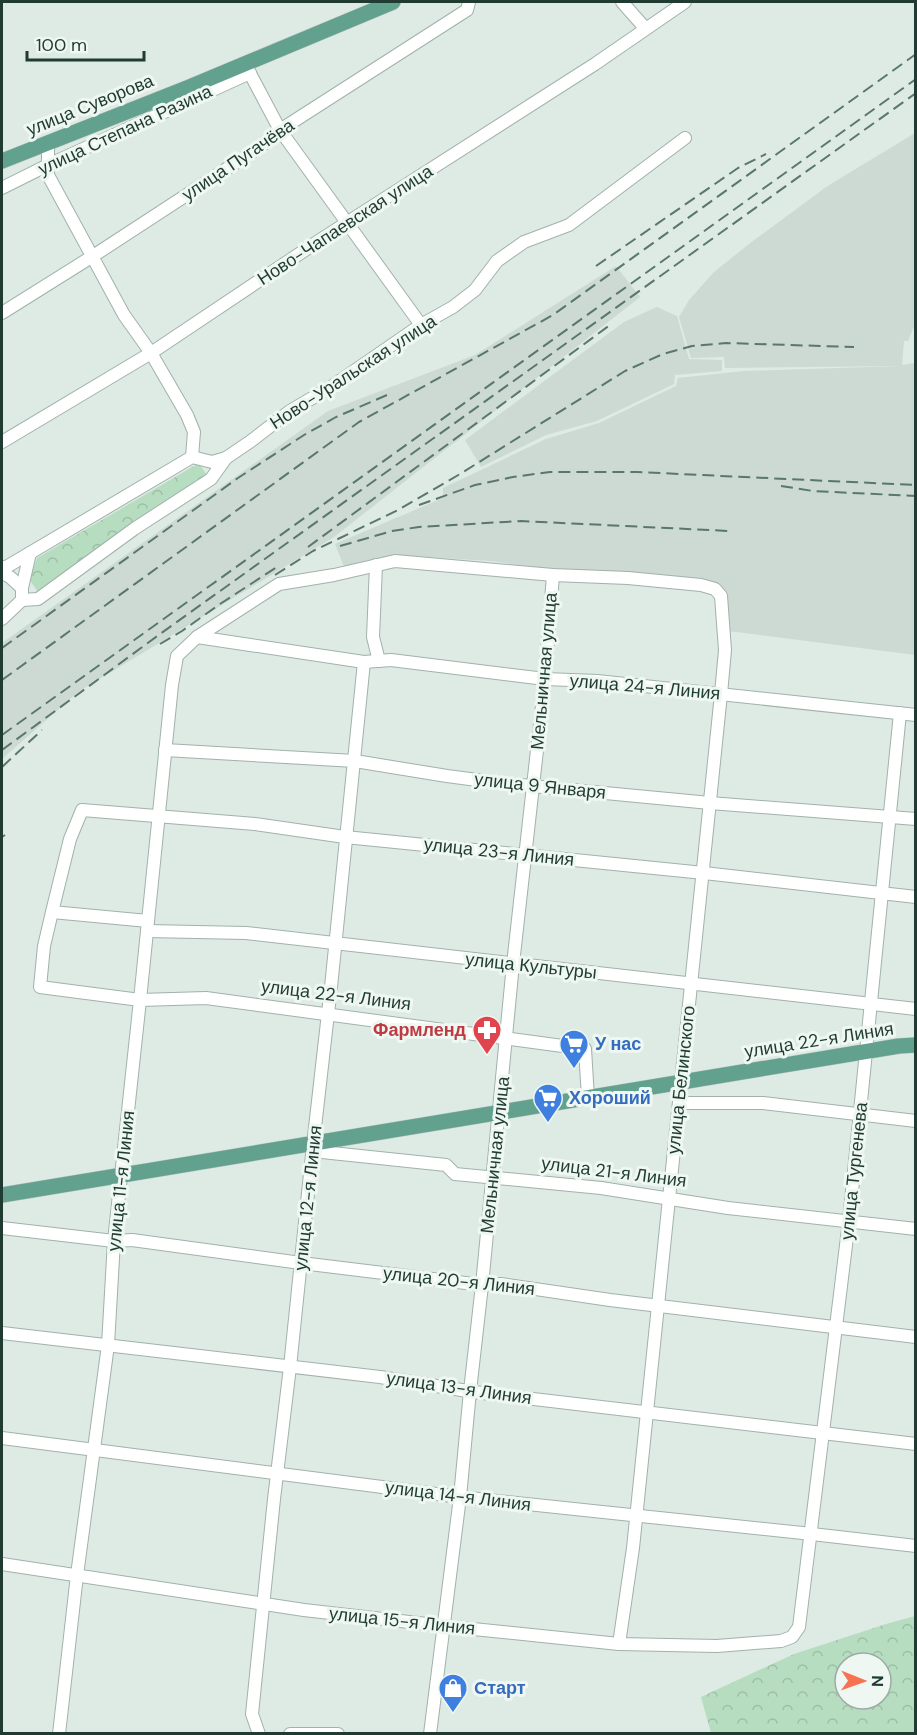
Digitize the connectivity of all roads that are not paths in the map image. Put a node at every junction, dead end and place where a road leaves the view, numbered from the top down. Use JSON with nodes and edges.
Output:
{"nodes":[{"id":1,"x":393,"y":2,"type":"edge"},
{"id":2,"x":469,"y":2,"type":"edge"},
{"id":3,"x":622,"y":2,"type":"edge"},
{"id":4,"x":685,"y":2,"type":"edge"},
{"id":5,"x":645,"y":28,"type":"junction"},
{"id":6,"x":247,"y":69,"type":"junction"},
{"id":7,"x":280,"y":130,"type":"junction"},
{"id":8,"x":685,"y":138,"type":"dead end"},
{"id":9,"x":48,"y":143,"type":"junction"},
{"id":10,"x":2,"y":161,"type":"edge"},
{"id":11,"x":48,"y":165,"type":"junction"},
{"id":12,"x":2,"y":188,"type":"edge"},
{"id":13,"x":348,"y":222,"type":"junction"},
{"id":14,"x":93,"y":256,"type":"junction"},
{"id":15,"x":2,"y":313,"type":"edge"},
{"id":16,"x":421,"y":325,"type":"junction"},
{"id":17,"x":151,"y":353,"type":"junction"},
{"id":18,"x":2,"y":442,"type":"edge"},
{"id":19,"x":192,"y":457,"type":"junction"},
{"id":20,"x":226,"y":458,"type":"junction"},
{"id":21,"x":30,"y":552,"type":"junction"},
{"id":22,"x":376,"y":565,"type":"junction"},
{"id":23,"x":2,"y":568,"type":"edge"},
{"id":24,"x":2,"y":573,"type":"edge"},
{"id":25,"x":553,"y":575,"type":"junction"},
{"id":26,"x":22,"y":594,"type":"junction"},
{"id":27,"x":2,"y":619,"type":"edge"},
{"id":28,"x":196,"y":637,"type":"junction"},
{"id":29,"x":380,"y":661,"type":"junction"},
{"id":30,"x":364,"y":662,"type":"junction"},
{"id":31,"x":545,"y":679,"type":"junction"},
{"id":32,"x":721,"y":694,"type":"junction"},
{"id":33,"x":900,"y":713,"type":"junction"},
{"id":34,"x":915,"y":715,"type":"edge"},
{"id":35,"x":165,"y":750,"type":"junction"},
{"id":36,"x":355,"y":761,"type":"junction"},
{"id":37,"x":532,"y":785,"type":"junction"},
{"id":38,"x":710,"y":803,"type":"junction"},
{"id":39,"x":157,"y":816,"type":"junction"},
{"id":40,"x":890,"y":817,"type":"junction"},
{"id":41,"x":915,"y":819,"type":"edge"},
{"id":42,"x":345,"y":837,"type":"junction"},
{"id":43,"x":525,"y":854,"type":"junction"},
{"id":44,"x":704,"y":873,"type":"junction"},
{"id":45,"x":880,"y":893,"type":"junction"},
{"id":46,"x":915,"y":897,"type":"edge"},
{"id":47,"x":51,"y":912,"type":"junction"},
{"id":48,"x":147,"y":926,"type":"junction"},
{"id":49,"x":335,"y":944,"type":"junction"},
{"id":50,"x":513,"y":964,"type":"junction"},
{"id":51,"x":692,"y":983,"type":"junction"},
{"id":52,"x":140,"y":1000,"type":"junction"},
{"id":53,"x":870,"y":1005,"type":"junction"},
{"id":54,"x":915,"y":1009,"type":"edge"},
{"id":55,"x":328,"y":1013,"type":"junction"},
{"id":56,"x":506,"y":1037,"type":"junction"},
{"id":57,"x":915,"y":1045,"type":"edge"},
{"id":58,"x":866,"y":1052,"type":"junction"},
{"id":59,"x":680,"y":1083,"type":"junction"},
{"id":60,"x":588,"y":1098,"type":"junction"},
{"id":61,"x":679,"y":1103,"type":"junction"},
{"id":62,"x":499,"y":1113,"type":"junction"},
{"id":63,"x":860,"y":1113,"type":"junction"},
{"id":64,"x":915,"y":1121,"type":"edge"},
{"id":65,"x":313,"y":1145,"type":"junction"},
{"id":66,"x":121,"y":1176,"type":"junction"},
{"id":67,"x":492,"y":1177,"type":"junction"},
{"id":68,"x":2,"y":1195,"type":"edge"},
{"id":69,"x":668,"y":1198,"type":"junction"},
{"id":70,"x":849,"y":1221,"type":"junction"},
{"id":71,"x":2,"y":1228,"type":"edge"},
{"id":72,"x":915,"y":1229,"type":"edge"},
{"id":73,"x":114,"y":1241,"type":"junction"},
{"id":74,"x":301,"y":1263,"type":"junction"},
{"id":75,"x":482,"y":1285,"type":"junction"},
{"id":76,"x":658,"y":1306,"type":"junction"},
{"id":77,"x":836,"y":1329,"type":"junction"},
{"id":78,"x":2,"y":1333,"type":"edge"},
{"id":79,"x":915,"y":1337,"type":"edge"},
{"id":80,"x":108,"y":1345,"type":"junction"},
{"id":81,"x":290,"y":1367,"type":"junction"},
{"id":82,"x":470,"y":1391,"type":"junction"},
{"id":83,"x":647,"y":1412,"type":"junction"},
{"id":84,"x":822,"y":1433,"type":"junction"},
{"id":85,"x":2,"y":1438,"type":"edge"},
{"id":86,"x":915,"y":1444,"type":"edge"},
{"id":87,"x":94,"y":1451,"type":"junction"},
{"id":88,"x":278,"y":1474,"type":"junction"},
{"id":89,"x":460,"y":1497,"type":"junction"},
{"id":90,"x":636,"y":1516,"type":"junction"},
{"id":91,"x":812,"y":1534,"type":"junction"},
{"id":92,"x":915,"y":1546,"type":"edge"},
{"id":93,"x":2,"y":1564,"type":"edge"},
{"id":94,"x":77,"y":1575,"type":"junction"},
{"id":95,"x":264,"y":1604,"type":"junction"},
{"id":96,"x":444,"y":1626,"type":"junction"},
{"id":97,"x":799,"y":1627,"type":"joint"},
{"id":98,"x":619,"y":1644,"type":"junction"},
{"id":99,"x":60,"y":1734,"type":"edge"},
{"id":100,"x":259,"y":1734,"type":"edge"},
{"id":101,"x":290,"y":1734,"type":"edge"},
{"id":102,"x":338,"y":1734,"type":"edge"},
{"id":103,"x":430,"y":1734,"type":"edge"}],
"edges":[{"from":1,"to":6,"type":"main road","name":"улица Суворова"},
{"from":2,"to":7,"type":"street","name":"улица Пугачёва"},
{"from":3,"to":5,"type":"street"},
{"from":4,"to":5,"type":"street","name":"Ново-Чапаевская улица"},
{"from":5,"to":13,"type":"street","name":"Ново-Чапаевская улица"},
{"from":6,"to":7,"type":"street"},
{"from":6,"to":9,"type":"main road","name":"улица Суворова"},
{"from":6,"to":11,"type":"street","name":"улица Степана Разина"},
{"from":7,"to":13,"type":"street"},
{"from":7,"to":14,"type":"street","name":"улица Пугачёва"},
{"from":8,"to":16,"type":"street","name":"Ново-Уральская улица"},
{"from":9,"to":10,"type":"main road","name":"улица Суворова"},
{"from":9,"to":11,"type":"street"},
{"from":11,"to":12,"type":"street","name":"улица Степана Разина"},
{"from":11,"to":14,"type":"street"},
{"from":13,"to":16,"type":"street"},
{"from":13,"to":17,"type":"street","name":"Ново-Чапаевская улица"},
{"from":14,"to":15,"type":"street","name":"улица Пугачёва"},
{"from":14,"to":17,"type":"street"},
{"from":16,"to":20,"type":"street","name":"Ново-Уральская улица"},
{"from":17,"to":18,"type":"street","name":"Ново-Чапаевская улица"},
{"from":17,"to":19,"type":"street"},
{"from":19,"to":20,"type":"street"},
{"from":19,"to":21,"type":"street"},
{"from":20,"to":26,"type":"street","name":"Ново-Уральская улица"},
{"from":21,"to":23,"type":"street"},
{"from":21,"to":26,"type":"street"},
{"from":22,"to":25,"type":"street","name":"улица 11-я Линия"},
{"from":22,"to":28,"type":"street","name":"улица 11-я Линия"},
{"from":22,"to":29,"type":"street"},
{"from":24,"to":26,"type":"street"},
{"from":25,"to":31,"type":"street","name":"Мельничная улица"},
{"from":25,"to":32,"type":"street","name":"улица Белинского"},
{"from":26,"to":27,"type":"street"},
{"from":28,"to":30,"type":"street","name":"улица 24-я Линия"},
{"from":28,"to":35,"type":"street","name":"улица 11-я Линия"},
{"from":29,"to":30,"type":"street","name":"улица 24-я Линия"},
{"from":29,"to":31,"type":"street","name":"улица 24-я Линия"},
{"from":30,"to":36,"type":"street","name":"улица 12-я Линия"},
{"from":31,"to":32,"type":"street","name":"улица 24-я Линия"},
{"from":31,"to":37,"type":"street","name":"Мельничная улица"},
{"from":32,"to":33,"type":"street","name":"улица 24-я Линия"},
{"from":32,"to":38,"type":"street","name":"улица Белинского"},
{"from":33,"to":34,"type":"street","name":"улица 24-я Линия"},
{"from":33,"to":40,"type":"street","name":"улица Тургенева"},
{"from":35,"to":36,"type":"street","name":"улица 9 Января"},
{"from":35,"to":39,"type":"street","name":"улица 11-я Линия"},
{"from":36,"to":37,"type":"street","name":"улица 9 Января"},
{"from":36,"to":42,"type":"street","name":"улица 12-я Линия"},
{"from":37,"to":38,"type":"street","name":"улица 9 Января"},
{"from":37,"to":43,"type":"street","name":"Мельничная улица"},
{"from":38,"to":40,"type":"street","name":"улица 9 Января"},
{"from":38,"to":44,"type":"street","name":"улица Белинского"},
{"from":39,"to":42,"type":"street","name":"улица 23-я Линия"},
{"from":39,"to":47,"type":"street","name":"улица 23-я Линия"},
{"from":39,"to":48,"type":"street","name":"улица 11-я Линия"},
{"from":40,"to":41,"type":"street","name":"улица 9 Января"},
{"from":40,"to":45,"type":"street","name":"улица Тургенева"},
{"from":42,"to":43,"type":"street","name":"улица 23-я Линия"},
{"from":42,"to":49,"type":"street","name":"улица 12-я Линия"},
{"from":43,"to":44,"type":"street","name":"улица 23-я Линия"},
{"from":43,"to":50,"type":"street","name":"Мельничная улица"},
{"from":44,"to":45,"type":"street","name":"улица 23-я Линия"},
{"from":44,"to":51,"type":"street","name":"улица Белинского"},
{"from":45,"to":46,"type":"street","name":"улица 23-я Линия"},
{"from":45,"to":53,"type":"street","name":"улица Тургенева"},
{"from":47,"to":48,"type":"street","name":"улица Культуры"},
{"from":47,"to":52,"type":"street","name":"улица 22-я Линия"},
{"from":48,"to":49,"type":"street","name":"улица Культуры"},
{"from":48,"to":52,"type":"street","name":"улица 11-я Линия"},
{"from":49,"to":50,"type":"street","name":"улица Культуры"},
{"from":49,"to":55,"type":"street","name":"улица 12-я Линия"},
{"from":50,"to":51,"type":"street","name":"улица Культуры"},
{"from":50,"to":56,"type":"street","name":"Мельничная улица"},
{"from":51,"to":53,"type":"street","name":"улица Культуры"},
{"from":51,"to":59,"type":"street","name":"улица Белинского"},
{"from":52,"to":55,"type":"street","name":"улица 22-я Линия"},
{"from":52,"to":66,"type":"street","name":"улица 11-я Линия"},
{"from":53,"to":54,"type":"street","name":"улица Культуры"},
{"from":53,"to":58,"type":"street","name":"улица Тургенева"},
{"from":55,"to":56,"type":"street","name":"улица 22-я Линия"},
{"from":55,"to":65,"type":"street","name":"улица 12-я Линия"},
{"from":56,"to":60,"type":"street","name":"улица 22-я Линия"},
{"from":56,"to":62,"type":"street","name":"Мельничная улица"},
{"from":57,"to":58,"type":"main road","name":"улица 22-я Линия"},
{"from":58,"to":59,"type":"main road","name":"улица 22-я Линия"},
{"from":58,"to":63,"type":"street","name":"улица Тургенева"},
{"from":59,"to":60,"type":"main road","name":"улица 22-я Линия"},
{"from":59,"to":61,"type":"street","name":"улица Белинского"},
{"from":60,"to":62,"type":"main road","name":"улица 22-я Линия"},
{"from":61,"to":63,"type":"street"},
{"from":61,"to":69,"type":"street","name":"улица Белинского"},
{"from":62,"to":65,"type":"main road","name":"улица 21-я Линия"},
{"from":62,"to":67,"type":"street","name":"Мельничная улица"},
{"from":63,"to":64,"type":"street"},
{"from":63,"to":70,"type":"street","name":"улица Тургенева"},
{"from":65,"to":66,"type":"main road","name":"улица 21-я Линия"},
{"from":65,"to":67,"type":"street","name":"улица 21-я Линия"},
{"from":65,"to":74,"type":"street","name":"улица 12-я Линия"},
{"from":66,"to":68,"type":"main road","name":"улица 21-я Линия"},
{"from":66,"to":73,"type":"street","name":"улица 11-я Линия"},
{"from":67,"to":69,"type":"street","name":"улица 21-я Линия"},
{"from":67,"to":75,"type":"street","name":"Мельничная улица"},
{"from":69,"to":70,"type":"street","name":"улица 21-я Линия"},
{"from":69,"to":76,"type":"street","name":"улица Белинского"},
{"from":70,"to":72,"type":"street","name":"улица 21-я Линия"},
{"from":70,"to":77,"type":"street","name":"улица Тургенева"},
{"from":71,"to":73,"type":"street","name":"улица 20-я Линия"},
{"from":73,"to":74,"type":"street","name":"улица 20-я Линия"},
{"from":73,"to":80,"type":"street","name":"улица 11-я Линия"},
{"from":74,"to":75,"type":"street","name":"улица 20-я Линия"},
{"from":74,"to":81,"type":"street","name":"улица 12-я Линия"},
{"from":75,"to":76,"type":"street","name":"улица 20-я Линия"},
{"from":75,"to":82,"type":"street","name":"Мельничная улица"},
{"from":76,"to":77,"type":"street","name":"улица 20-я Линия"},
{"from":76,"to":83,"type":"street","name":"улица Белинского"},
{"from":77,"to":79,"type":"street","name":"улица 20-я Линия"},
{"from":77,"to":84,"type":"street","name":"улица Тургенева"},
{"from":78,"to":80,"type":"street","name":"улица 13-я Линия"},
{"from":80,"to":81,"type":"street","name":"улица 13-я Линия"},
{"from":80,"to":87,"type":"street","name":"улица 11-я Линия"},
{"from":81,"to":82,"type":"street","name":"улица 13-я Линия"},
{"from":81,"to":88,"type":"street","name":"улица 12-я Линия"},
{"from":82,"to":83,"type":"street","name":"улица 13-я Линия"},
{"from":82,"to":89,"type":"street","name":"Мельничная улица"},
{"from":83,"to":84,"type":"street","name":"улица 13-я Линия"},
{"from":83,"to":90,"type":"street","name":"улица Белинского"},
{"from":84,"to":86,"type":"street","name":"улица 13-я Линия"},
{"from":84,"to":91,"type":"street","name":"улица Тургенева"},
{"from":85,"to":87,"type":"street","name":"улица 14-я Линия"},
{"from":87,"to":88,"type":"street","name":"улица 14-я Линия"},
{"from":87,"to":94,"type":"street","name":"улица 11-я Линия"},
{"from":88,"to":89,"type":"street","name":"улица 14-я Линия"},
{"from":88,"to":95,"type":"street","name":"улица 12-я Линия"},
{"from":89,"to":90,"type":"street","name":"улица 14-я Линия"},
{"from":89,"to":96,"type":"street","name":"Мельничная улица"},
{"from":90,"to":91,"type":"street","name":"улица 14-я Линия"},
{"from":90,"to":98,"type":"street","name":"улица Белинского"},
{"from":91,"to":92,"type":"street","name":"улица 14-я Линия"},
{"from":91,"to":97,"type":"street","name":"улица Тургенева"},
{"from":93,"to":94,"type":"street","name":"улица 15-я Линия"},
{"from":94,"to":95,"type":"street","name":"улица 15-я Линия"},
{"from":94,"to":99,"type":"street","name":"улица 11-я Линия"},
{"from":95,"to":96,"type":"street","name":"улица 15-я Линия"},
{"from":95,"to":100,"type":"street","name":"улица 12-я Линия"},
{"from":96,"to":98,"type":"street","name":"улица 15-я Линия"},
{"from":96,"to":103,"type":"street","name":"Мельничная улица"},
{"from":97,"to":98,"type":"street","name":"улица 15-я Линия"},
{"from":101,"to":102,"type":"street"}]}
